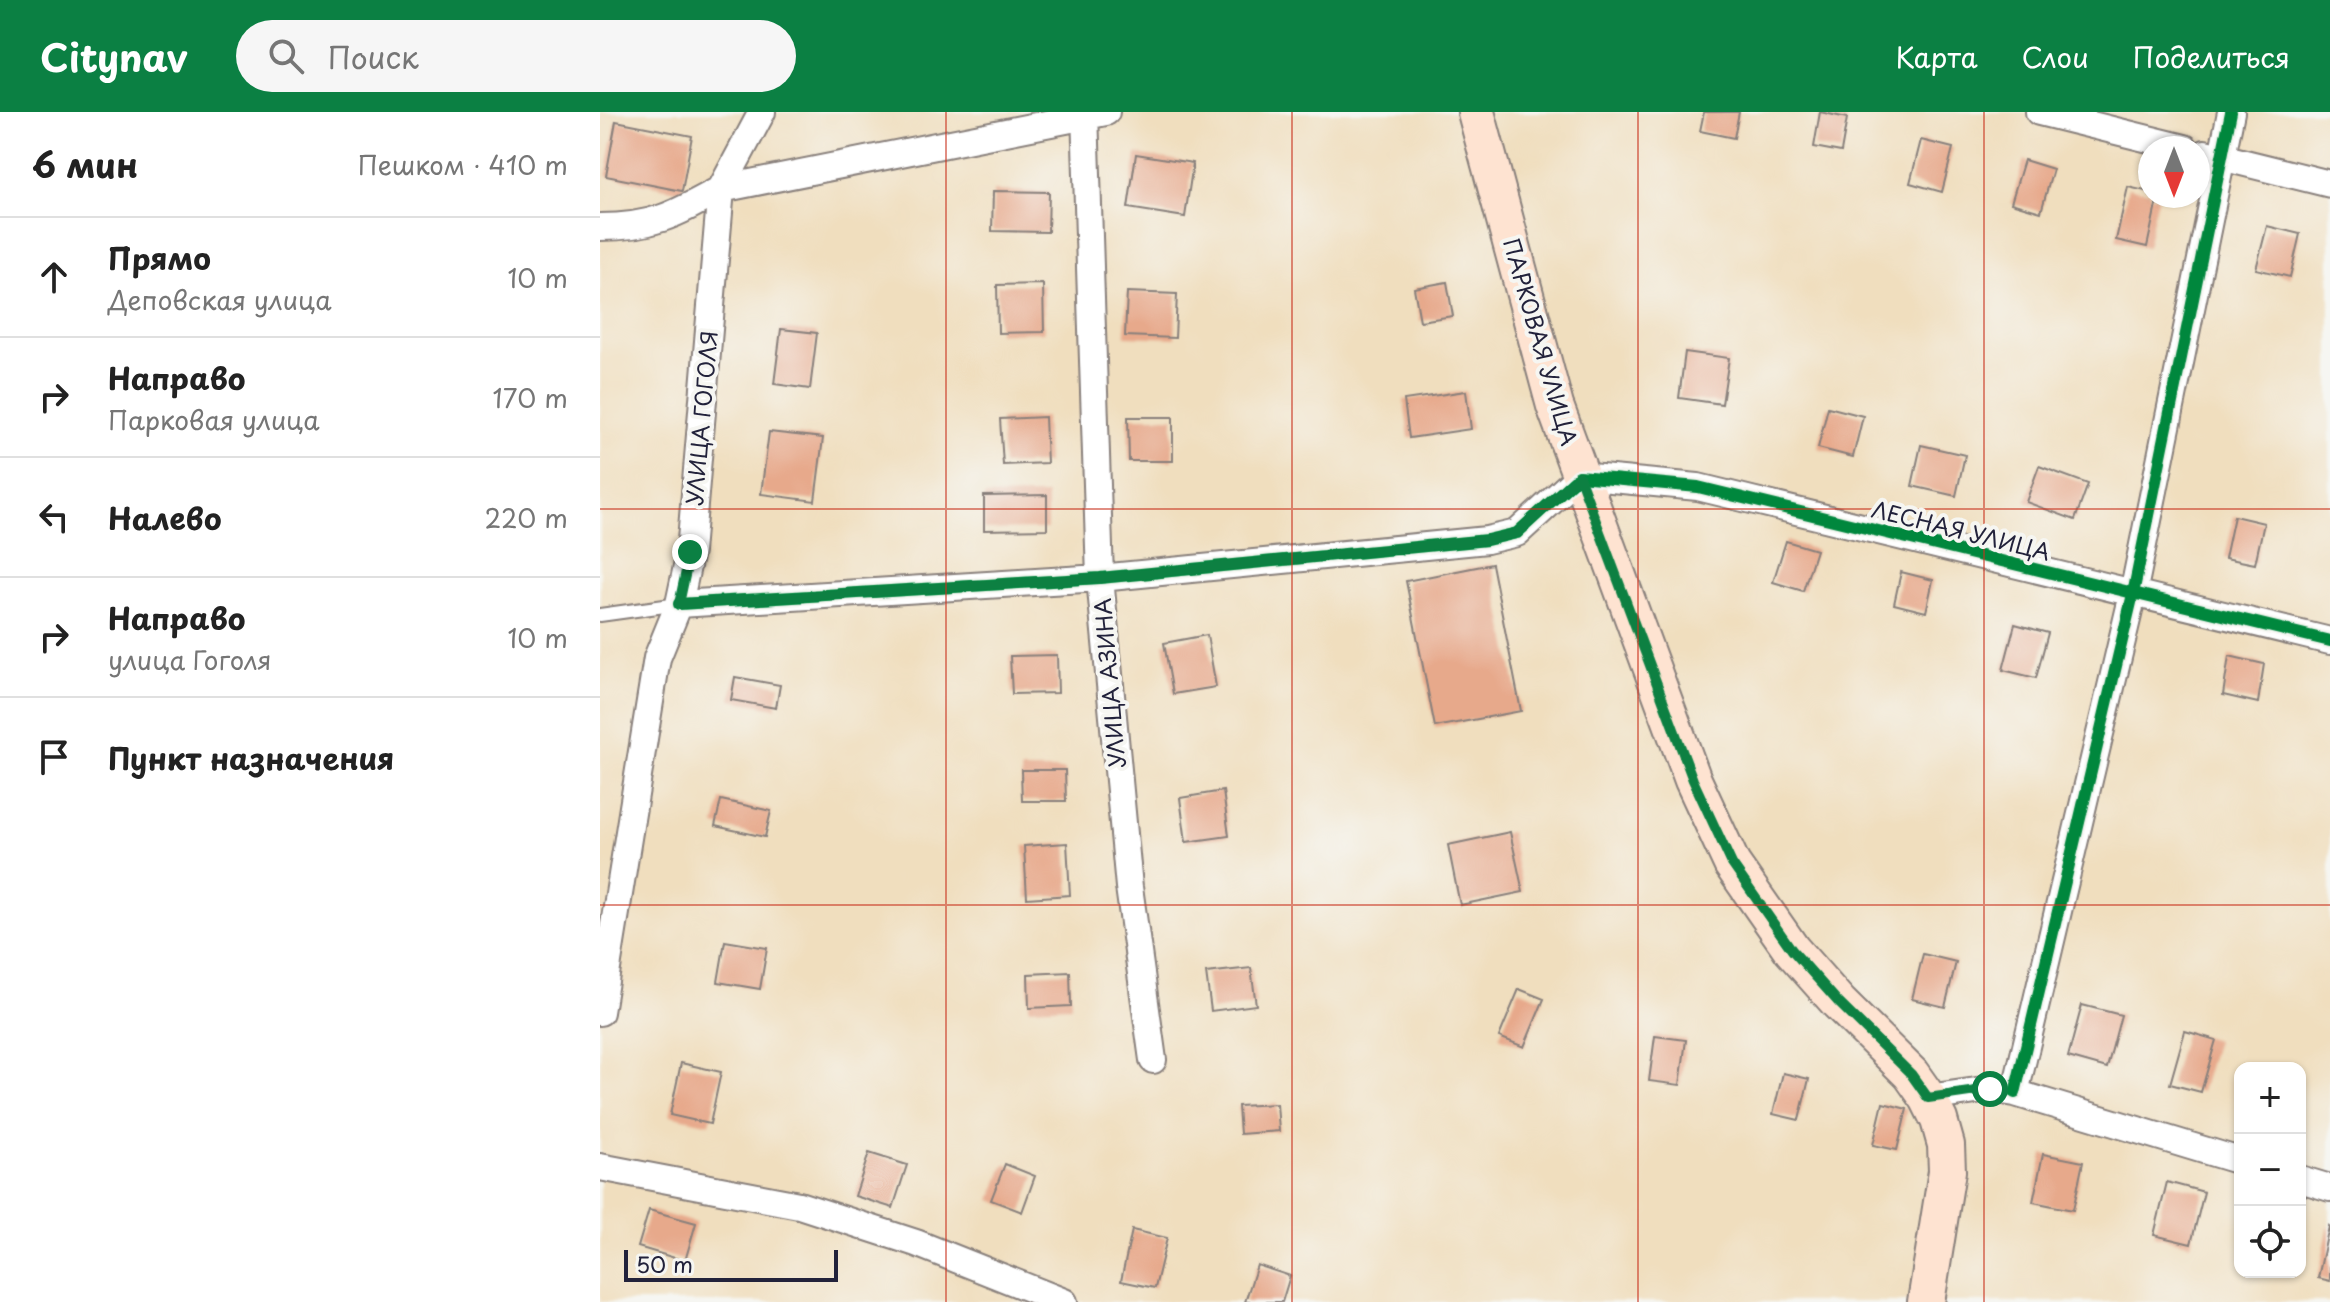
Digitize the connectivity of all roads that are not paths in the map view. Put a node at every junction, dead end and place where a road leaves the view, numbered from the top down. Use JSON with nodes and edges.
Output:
{"nodes":[{"id":1,"x":762,"y":112,"type":"edge"},
{"id":2,"x":1476,"y":112,"type":"edge"},
{"id":3,"x":2039,"y":112,"type":"edge"},
{"id":4,"x":2231,"y":112,"type":"edge"},
{"id":5,"x":1092,"y":113,"type":"edge"},
{"id":6,"x":2138,"y":136,"type":"edge"},
{"id":7,"x":2210,"y":152,"type":"edge"},
{"id":8,"x":2210,"y":154,"type":"edge"},
{"id":9,"x":2330,"y":184,"type":"edge"},
{"id":10,"x":721,"y":189,"type":"junction"},
{"id":11,"x":2200,"y":208,"type":"edge"},
{"id":12,"x":600,"y":227,"type":"edge"},
{"id":13,"x":1579,"y":476,"type":"junction"},
{"id":14,"x":1100,"y":578,"type":"junction"},
{"id":15,"x":2133,"y":594,"type":"junction"},
{"id":16,"x":679,"y":604,"type":"junction"},
{"id":17,"x":600,"y":615,"type":"edge"},
{"id":18,"x":2330,"y":641,"type":"edge"},
{"id":19,"x":600,"y":1012,"type":"edge"},
{"id":20,"x":1153,"y":1060,"type":"dead end"},
{"id":21,"x":2015,"y":1093,"type":"junction"},
{"id":22,"x":1928,"y":1098,"type":"junction"},
{"id":23,"x":2234,"y":1159,"type":"edge"},
{"id":24,"x":600,"y":1167,"type":"edge"},
{"id":25,"x":2306,"y":1181,"type":"edge"},
{"id":26,"x":2330,"y":1188,"type":"edge"},
{"id":27,"x":1064,"y":1302,"type":"edge"},
{"id":28,"x":1926,"y":1302,"type":"edge"}],
"edges":[{"from":1,"to":10,"type":"street","name":"УЛИЦА ГОГОЛЯ"},
{"from":2,"to":13,"type":"main road","name":"ПАРКОВАЯ УЛИЦА"},
{"from":3,"to":6,"type":"street"},
{"from":4,"to":7,"type":"street"},
{"from":5,"to":10,"type":"street"},
{"from":5,"to":14,"type":"street","name":"УЛИЦА АЗИНА"},
{"from":8,"to":9,"type":"street"},
{"from":10,"to":12,"type":"street"},
{"from":10,"to":16,"type":"street","name":"УЛИЦА ГОГОЛЯ"},
{"from":11,"to":15,"type":"street"},
{"from":13,"to":14,"type":"street"},
{"from":13,"to":15,"type":"street","name":"ЛЕСНАЯ УЛИЦА"},
{"from":13,"to":22,"type":"main road","name":"ПАРКОВАЯ УЛИЦА"},
{"from":14,"to":16,"type":"street"},
{"from":14,"to":20,"type":"street","name":"УЛИЦА АЗИНА"},
{"from":15,"to":18,"type":"street","name":"ЛЕСНАЯ УЛИЦА"},
{"from":15,"to":21,"type":"street"},
{"from":16,"to":17,"type":"lane"},
{"from":16,"to":19,"type":"street","name":"УЛИЦА ГОГОЛЯ"},
{"from":21,"to":22,"type":"street"},
{"from":21,"to":23,"type":"street"},
{"from":22,"to":28,"type":"main road","name":"ПАРКОВАЯ УЛИЦА"},
{"from":24,"to":27,"type":"street"},
{"from":25,"to":26,"type":"street"}]}
